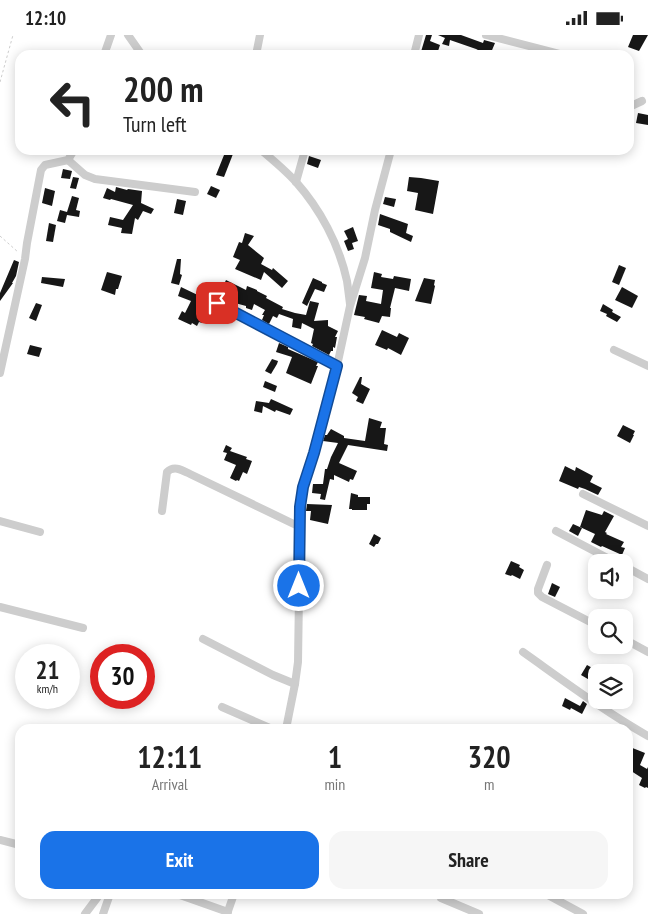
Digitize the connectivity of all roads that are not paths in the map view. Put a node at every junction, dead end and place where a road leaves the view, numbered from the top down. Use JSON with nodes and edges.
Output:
{"nodes":[{"id":1,"x":111,"y":35,"type":"edge"},
{"id":2,"x":128,"y":35,"type":"edge"},
{"id":3,"x":260,"y":35,"type":"edge"},
{"id":4,"x":419,"y":35,"type":"edge"},
{"id":5,"x":486,"y":35,"type":"edge"},
{"id":6,"x":106,"y":50,"type":"edge"},
{"id":7,"x":138,"y":50,"type":"edge"},
{"id":8,"x":257,"y":50,"type":"edge"},
{"id":9,"x":415,"y":50,"type":"edge"},
{"id":10,"x":544,"y":50,"type":"edge"},
{"id":11,"x":642,"y":101,"type":"dead end"},
{"id":12,"x":634,"y":105,"type":"edge"},
{"id":13,"x":71,"y":155,"type":"edge"},
{"id":14,"x":267,"y":155,"type":"edge"},
{"id":15,"x":304,"y":155,"type":"edge"},
{"id":16,"x":390,"y":155,"type":"edge"},
{"id":17,"x":68,"y":160,"type":"junction"},
{"id":18,"x":296,"y":182,"type":"junction"},
{"id":19,"x":195,"y":193,"type":"dead end"},
{"id":20,"x":217,"y":303,"type":"dead end"},
{"id":21,"x":350,"y":306,"type":"junction"},
{"id":22,"x":614,"y":350,"type":"dead end"},
{"id":23,"x":337,"y":366,"type":"junction"},
{"id":24,"x":648,"y":366,"type":"edge"},
{"id":25,"x":0,"y":373,"type":"edge"},
{"id":26,"x":583,"y":493,"type":"dead end"},
{"id":27,"x":162,"y":511,"type":"dead end"},
{"id":28,"x":0,"y":521,"type":"edge"},
{"id":29,"x":300,"y":527,"type":"junction"},
{"id":30,"x":648,"y":527,"type":"edge"},
{"id":31,"x":556,"y":531,"type":"dead end"},
{"id":32,"x":40,"y":532,"type":"dead end"},
{"id":33,"x":600,"y":554,"type":"edge"},
{"id":34,"x":547,"y":565,"type":"dead end"},
{"id":35,"x":633,"y":571,"type":"edge"},
{"id":36,"x":648,"y":579,"type":"edge"},
{"id":37,"x":0,"y":607,"type":"edge"},
{"id":38,"x":588,"y":621,"type":"edge"},
{"id":39,"x":83,"y":629,"type":"dead end"},
{"id":40,"x":203,"y":639,"type":"dead end"},
{"id":41,"x":633,"y":644,"type":"edge"},
{"id":42,"x":523,"y":652,"type":"dead end"},
{"id":43,"x":648,"y":652,"type":"edge"},
{"id":44,"x":295,"y":684,"type":"junction"},
{"id":45,"x":222,"y":707,"type":"dead end"},
{"id":46,"x":261,"y":724,"type":"edge"},
{"id":47,"x":287,"y":724,"type":"edge"},
{"id":48,"x":627,"y":724,"type":"edge"},
{"id":49,"x":633,"y":727,"type":"edge"},
{"id":50,"x":648,"y":736,"type":"edge"},
{"id":51,"x":0,"y":839,"type":"edge"},
{"id":52,"x":15,"y":844,"type":"edge"},
{"id":53,"x":96,"y":899,"type":"edge"},
{"id":54,"x":108,"y":899,"type":"edge"},
{"id":55,"x":190,"y":899,"type":"edge"},
{"id":56,"x":232,"y":899,"type":"edge"},
{"id":57,"x":443,"y":899,"type":"edge"},
{"id":58,"x":555,"y":899,"type":"edge"},
{"id":59,"x":228,"y":913,"type":"edge"},
{"id":60,"x":85,"y":914,"type":"edge"},
{"id":61,"x":103,"y":914,"type":"edge"},
{"id":62,"x":479,"y":914,"type":"edge"},
{"id":63,"x":583,"y":914,"type":"edge"}],
"edges":[{"from":1,"to":6,"type":"street"},
{"from":2,"to":7,"type":"street"},
{"from":3,"to":8,"type":"street"},
{"from":4,"to":9,"type":"street"},
{"from":5,"to":10,"type":"street"},
{"from":11,"to":12,"type":"street"},
{"from":13,"to":17,"type":"street"},
{"from":14,"to":18,"type":"street"},
{"from":15,"to":18,"type":"street"},
{"from":16,"to":21,"type":"street"},
{"from":17,"to":19,"type":"street"},
{"from":17,"to":25,"type":"street"},
{"from":18,"to":21,"type":"street"},
{"from":20,"to":23,"type":"street"},
{"from":21,"to":23,"type":"street"},
{"from":22,"to":24,"type":"street"},
{"from":23,"to":29,"type":"street"},
{"from":26,"to":30,"type":"street"},
{"from":27,"to":29,"type":"street"},
{"from":28,"to":32,"type":"street"},
{"from":29,"to":44,"type":"street"},
{"from":31,"to":33,"type":"street"},
{"from":34,"to":38,"type":"street"},
{"from":35,"to":36,"type":"street"},
{"from":37,"to":39,"type":"street"},
{"from":40,"to":44,"type":"street"},
{"from":41,"to":43,"type":"street"},
{"from":42,"to":48,"type":"street"},
{"from":44,"to":47,"type":"street"},
{"from":45,"to":46,"type":"street"},
{"from":49,"to":50,"type":"street"},
{"from":51,"to":52,"type":"street"},
{"from":53,"to":60,"type":"street"},
{"from":54,"to":61,"type":"street"},
{"from":55,"to":59,"type":"street"},
{"from":56,"to":59,"type":"street"},
{"from":57,"to":62,"type":"street"},
{"from":58,"to":63,"type":"street"}]}
